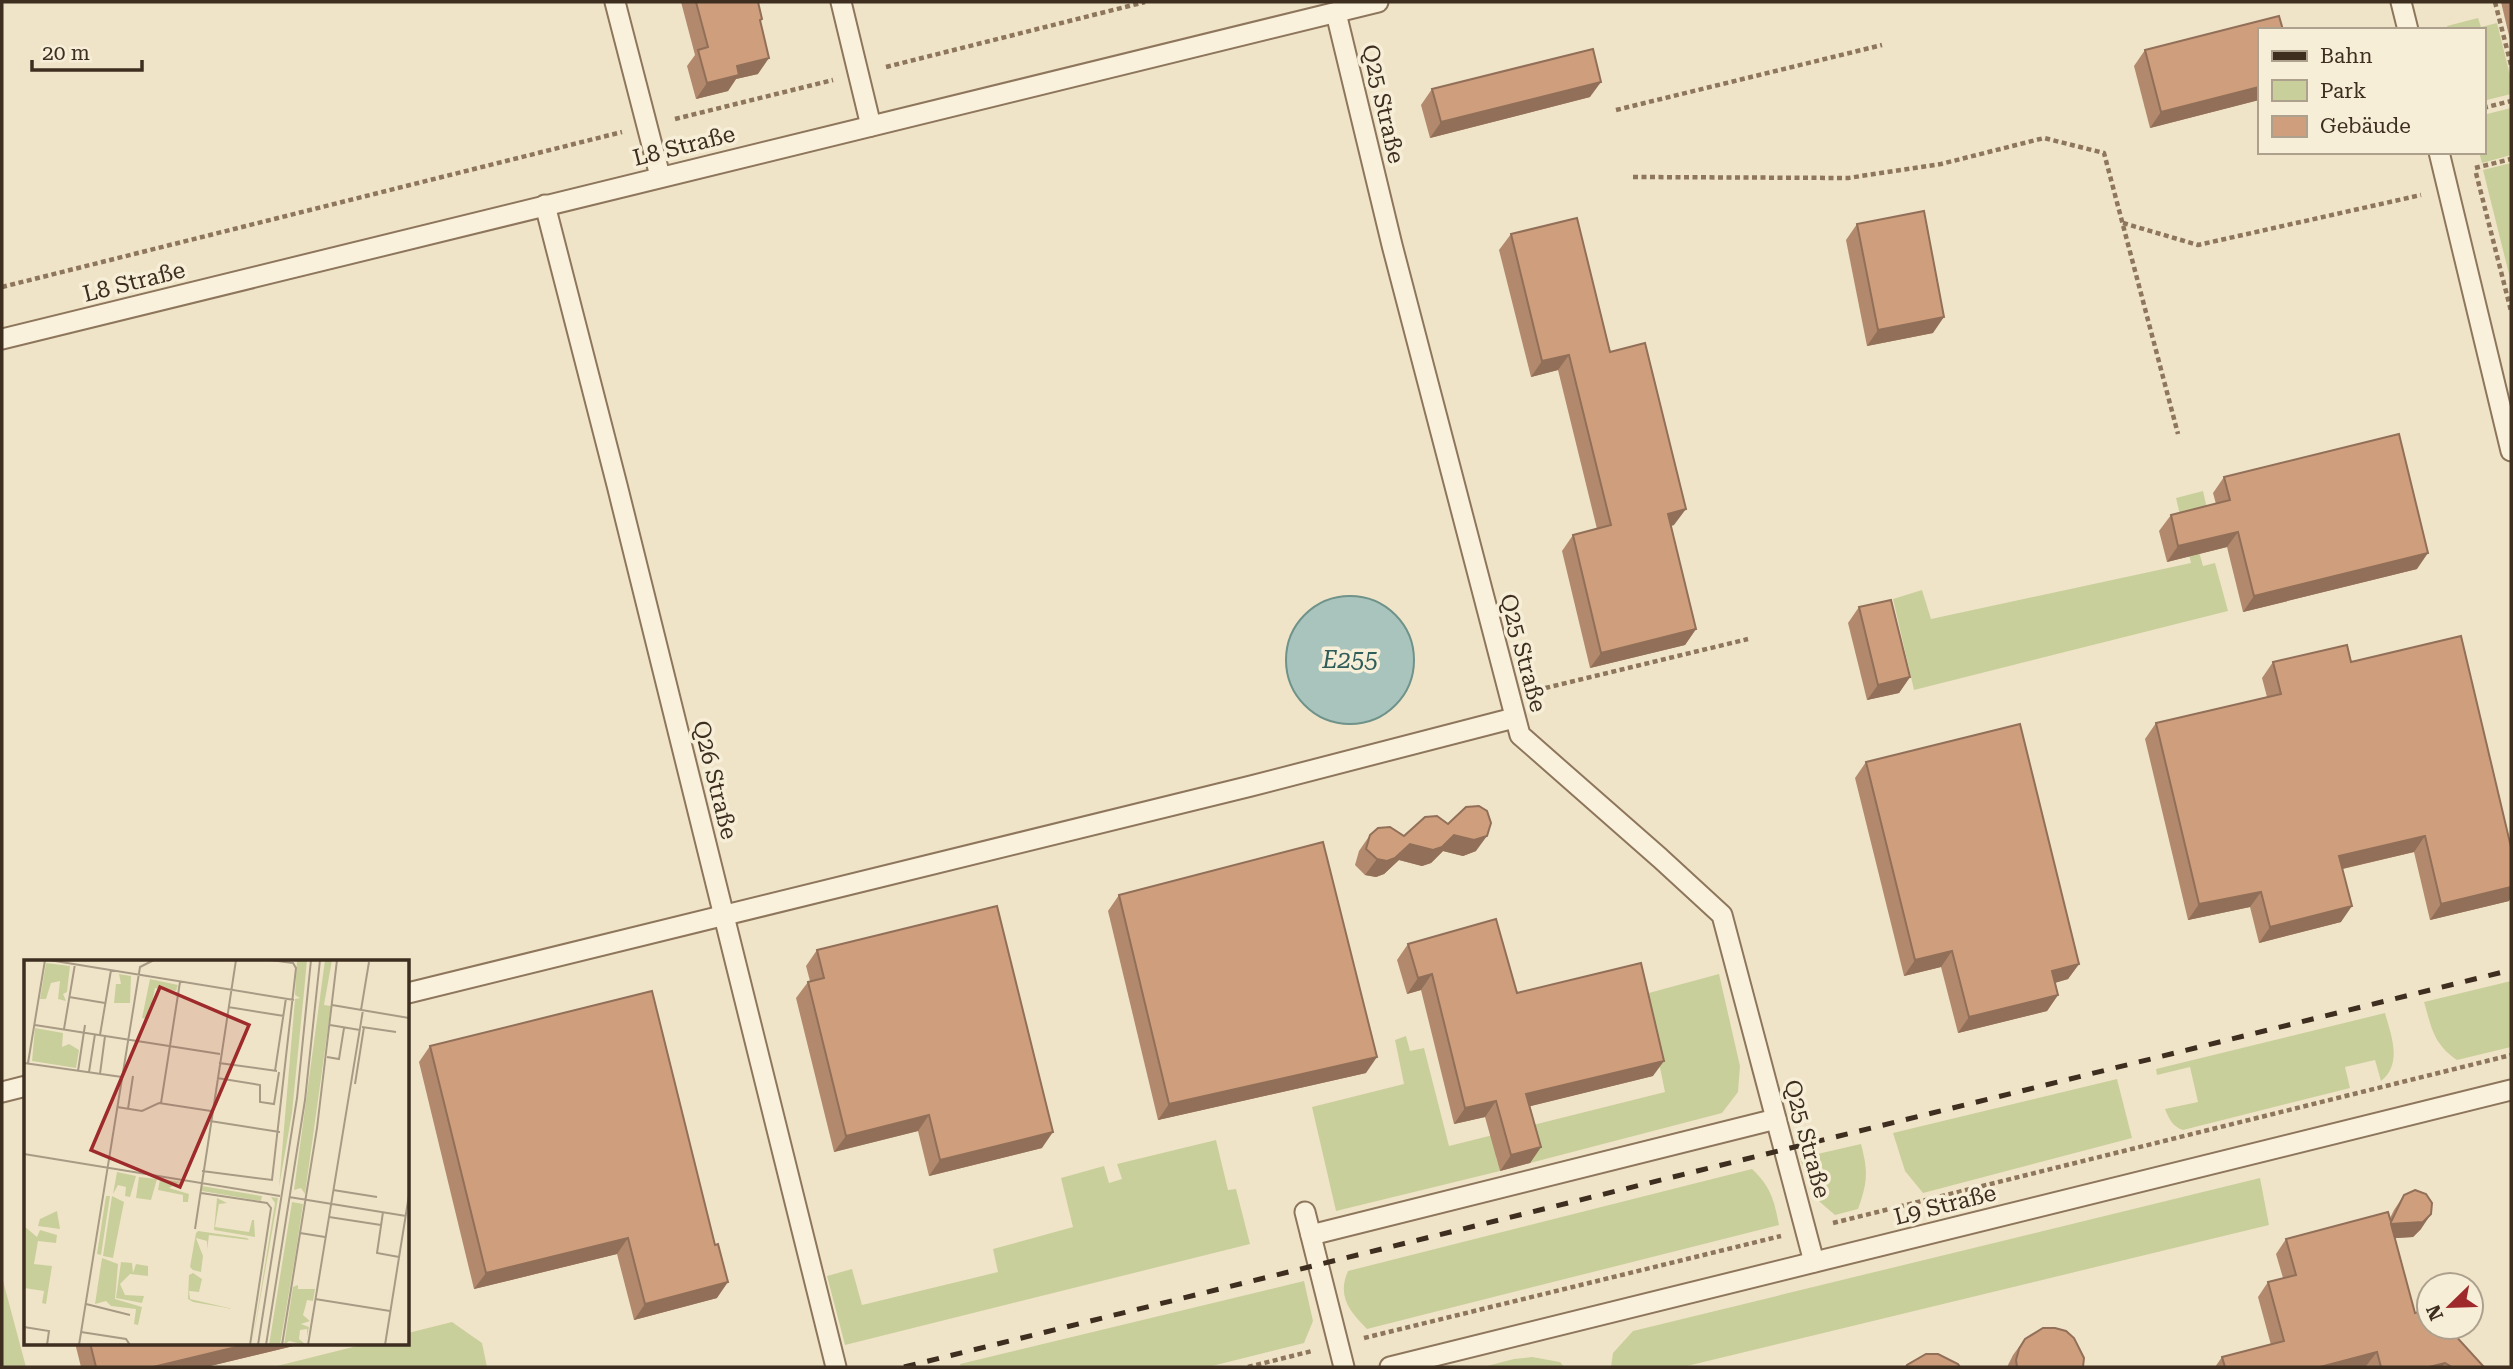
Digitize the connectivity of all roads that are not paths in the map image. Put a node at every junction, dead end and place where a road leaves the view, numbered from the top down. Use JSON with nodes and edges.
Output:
{"nodes":[{"id":1,"x":615,"y":2,"type":"edge"},
{"id":2,"x":841,"y":2,"type":"edge"},
{"id":3,"x":1378,"y":2,"type":"edge"},
{"id":4,"x":2401,"y":2,"type":"edge"},
{"id":5,"x":1336,"y":13,"type":"junction"},
{"id":6,"x":2408,"y":28,"type":"edge"},
{"id":7,"x":870,"y":126,"type":"junction"},
{"id":8,"x":2439,"y":154,"type":"edge"},
{"id":9,"x":660,"y":177,"type":"junction"},
{"id":10,"x":545,"y":205,"type":"junction"},
{"id":11,"x":2,"y":339,"type":"edge"},
{"id":12,"x":2511,"y":450,"type":"edge"},
{"id":13,"x":1514,"y":718,"type":"junction"},
{"id":14,"x":723,"y":915,"type":"junction"},
{"id":15,"x":410,"y":993,"type":"edge"},
{"id":16,"x":24,"y":1086,"type":"edge"},
{"id":17,"x":2511,"y":1090,"type":"edge"},
{"id":18,"x":2,"y":1092,"type":"edge"},
{"id":19,"x":1776,"y":1119,"type":"junction"},
{"id":20,"x":1305,"y":1212,"type":"dead end"},
{"id":21,"x":1311,"y":1235,"type":"junction"},
{"id":22,"x":1814,"y":1262,"type":"junction"},
{"id":23,"x":835,"y":1367,"type":"edge"},
{"id":24,"x":1344,"y":1367,"type":"edge"},
{"id":25,"x":1393,"y":1367,"type":"edge"}],
"edges":[{"from":1,"to":9,"type":"lane"},
{"from":2,"to":7,"type":"lane"},
{"from":3,"to":5,"type":"lane","name":"L8 Straße"},
{"from":4,"to":6,"type":"lane"},
{"from":5,"to":7,"type":"lane","name":"L8 Straße"},
{"from":5,"to":13,"type":"lane","name":"Q25 Straße"},
{"from":7,"to":9,"type":"lane","name":"L8 Straße"},
{"from":8,"to":12,"type":"lane"},
{"from":9,"to":10,"type":"lane","name":"L8 Straße"},
{"from":10,"to":11,"type":"lane","name":"L8 Straße"},
{"from":10,"to":14,"type":"lane","name":"Q26 Straße"},
{"from":13,"to":14,"type":"lane"},
{"from":13,"to":19,"type":"lane","name":"Q25 Straße"},
{"from":14,"to":15,"type":"lane"},
{"from":14,"to":23,"type":"lane","name":"Q26 Straße"},
{"from":16,"to":18,"type":"lane"},
{"from":17,"to":22,"type":"lane","name":"L9 Straße"},
{"from":19,"to":21,"type":"lane"},
{"from":19,"to":22,"type":"lane","name":"Q25 Straße"},
{"from":20,"to":21,"type":"lane"},
{"from":21,"to":24,"type":"lane"},
{"from":22,"to":25,"type":"lane","name":"L9 Straße"}]}
